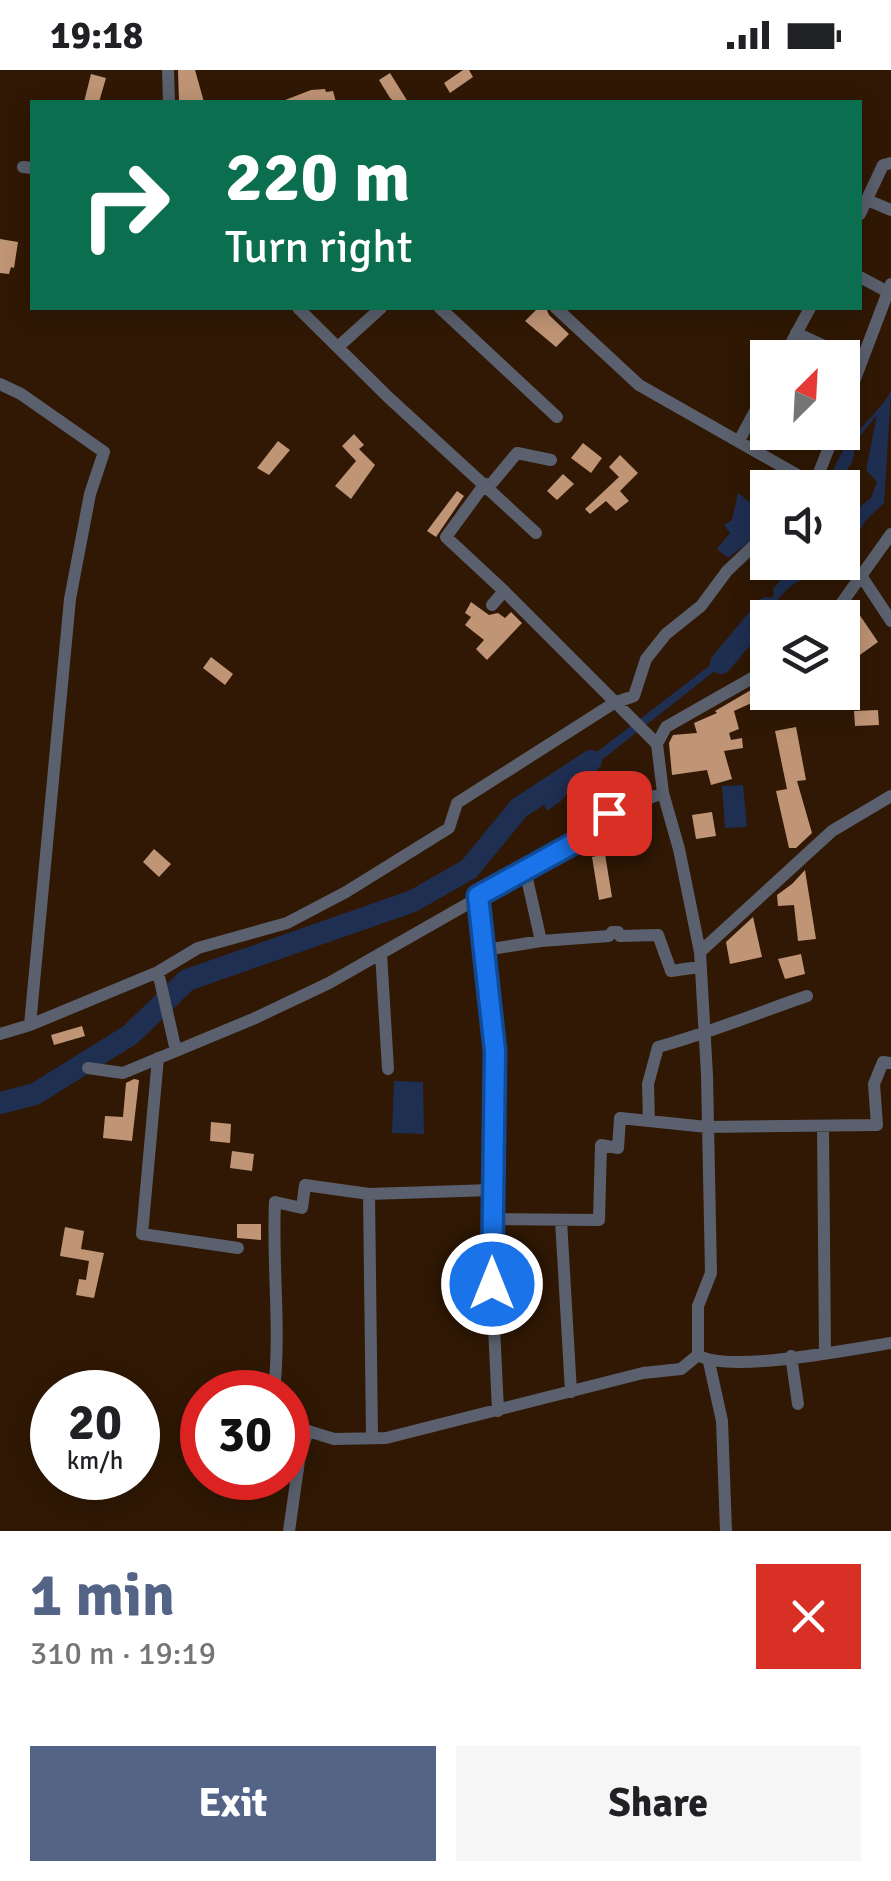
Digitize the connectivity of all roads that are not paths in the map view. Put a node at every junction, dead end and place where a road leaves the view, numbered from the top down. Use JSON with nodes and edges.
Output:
{"nodes":[{"id":1,"x":168,"y":70,"type":"edge"},
{"id":2,"x":169,"y":100,"type":"edge"},
{"id":3,"x":891,"y":164,"type":"edge"},
{"id":4,"x":867,"y":200,"type":"junction"},
{"id":5,"x":862,"y":210,"type":"edge"},
{"id":6,"x":891,"y":210,"type":"edge"},
{"id":7,"x":862,"y":278,"type":"edge"},
{"id":8,"x":889,"y":288,"type":"edge"},
{"id":9,"x":300,"y":310,"type":"edge"},
{"id":10,"x":378,"y":310,"type":"edge"},
{"id":11,"x":442,"y":310,"type":"edge"},
{"id":12,"x":558,"y":310,"type":"edge"},
{"id":13,"x":809,"y":310,"type":"edge"},
{"id":14,"x":796,"y":333,"type":"junction"},
{"id":15,"x":792,"y":340,"type":"edge"},
{"id":16,"x":339,"y":346,"type":"junction"},
{"id":17,"x":861,"y":363,"type":"joint"},
{"id":18,"x":0,"y":384,"type":"edge"},
{"id":19,"x":557,"y":417,"type":"dead end"},
{"id":20,"x":750,"y":420,"type":"edge"},
{"id":21,"x":740,"y":439,"type":"junction"},
{"id":22,"x":552,"y":460,"type":"dead end"},
{"id":23,"x":789,"y":470,"type":"edge"},
{"id":24,"x":484,"y":485,"type":"junction"},
{"id":25,"x":536,"y":533,"type":"dead end"},
{"id":26,"x":891,"y":534,"type":"edge"},
{"id":27,"x":750,"y":549,"type":"edge"},
{"id":28,"x":862,"y":577,"type":"junction"},
{"id":29,"x":504,"y":591,"type":"junction"},
{"id":30,"x":845,"y":600,"type":"edge"},
{"id":31,"x":492,"y":605,"type":"dead end"},
{"id":32,"x":891,"y":621,"type":"edge"},
{"id":33,"x":750,"y":679,"type":"edge"},
{"id":34,"x":614,"y":703,"type":"junction"},
{"id":35,"x":657,"y":744,"type":"junction"},
{"id":36,"x":663,"y":793,"type":"junction"},
{"id":37,"x":891,"y":796,"type":"edge"},
{"id":38,"x":525,"y":870,"type":"junction"},
{"id":39,"x":478,"y":896,"type":"junction"},
{"id":40,"x":541,"y":942,"type":"junction"},
{"id":41,"x":485,"y":950,"type":"junction"},
{"id":42,"x":381,"y":953,"type":"junction"},
{"id":43,"x":700,"y":960,"type":"junction"},
{"id":44,"x":158,"y":972,"type":"junction"},
{"id":45,"x":807,"y":996,"type":"dead end"},
{"id":46,"x":30,"y":1025,"type":"junction"},
{"id":47,"x":0,"y":1034,"type":"edge"},
{"id":48,"x":703,"y":1035,"type":"junction"},
{"id":49,"x":176,"y":1051,"type":"junction"},
{"id":50,"x":158,"y":1058,"type":"junction"},
{"id":51,"x":891,"y":1063,"type":"edge"},
{"id":52,"x":88,"y":1068,"type":"dead end"},
{"id":53,"x":388,"y":1069,"type":"dead end"},
{"id":54,"x":649,"y":1121,"type":"junction"},
{"id":55,"x":708,"y":1127,"type":"junction"},
{"id":56,"x":823,"y":1127,"type":"junction"},
{"id":57,"x":492,"y":1190,"type":"junction"},
{"id":58,"x":369,"y":1194,"type":"junction"},
{"id":59,"x":492,"y":1219,"type":"junction"},
{"id":60,"x":561,"y":1220,"type":"junction"},
{"id":61,"x":238,"y":1248,"type":"dead end"},
{"id":62,"x":891,"y":1344,"type":"edge"},
{"id":63,"x":824,"y":1352,"type":"junction"},
{"id":64,"x":792,"y":1356,"type":"junction"},
{"id":65,"x":704,"y":1359,"type":"junction"},
{"id":66,"x":277,"y":1370,"type":"edge"},
{"id":67,"x":571,"y":1392,"type":"junction"},
{"id":68,"x":798,"y":1404,"type":"dead end"},
{"id":69,"x":498,"y":1411,"type":"junction"},
{"id":70,"x":310,"y":1432,"type":"edge"},
{"id":71,"x":372,"y":1438,"type":"junction"},
{"id":72,"x":294,"y":1500,"type":"edge"},
{"id":73,"x":290,"y":1531,"type":"edge"},
{"id":74,"x":726,"y":1531,"type":"edge"}],
"edges":[{"from":1,"to":2,"type":"street"},
{"from":3,"to":4,"type":"street"},
{"from":4,"to":5,"type":"street"},
{"from":4,"to":6,"type":"street"},
{"from":7,"to":8,"type":"street"},
{"from":8,"to":17,"type":"street"},
{"from":9,"to":16,"type":"street"},
{"from":10,"to":16,"type":"street"},
{"from":11,"to":19,"type":"street"},
{"from":12,"to":21,"type":"street"},
{"from":13,"to":14,"type":"street"},
{"from":14,"to":15,"type":"street"},
{"from":14,"to":17,"type":"street"},
{"from":16,"to":24,"type":"street"},
{"from":18,"to":46,"type":"street"},
{"from":20,"to":21,"type":"street"},
{"from":21,"to":23,"type":"street"},
{"from":22,"to":24,"type":"street"},
{"from":24,"to":25,"type":"street"},
{"from":24,"to":29,"type":"street"},
{"from":26,"to":28,"type":"street"},
{"from":27,"to":34,"type":"street"},
{"from":28,"to":30,"type":"street"},
{"from":28,"to":32,"type":"street"},
{"from":29,"to":31,"type":"street"},
{"from":29,"to":34,"type":"street"},
{"from":33,"to":35,"type":"street"},
{"from":34,"to":35,"type":"street"},
{"from":34,"to":44,"type":"street"},
{"from":35,"to":36,"type":"street"},
{"from":36,"to":38,"type":"street"},
{"from":36,"to":43,"type":"street"},
{"from":37,"to":43,"type":"street"},
{"from":38,"to":39,"type":"street"},
{"from":38,"to":40,"type":"street"},
{"from":39,"to":41,"type":"street"},
{"from":39,"to":42,"type":"street"},
{"from":40,"to":41,"type":"street"},
{"from":40,"to":43,"type":"street"},
{"from":41,"to":57,"type":"street"},
{"from":42,"to":49,"type":"street"},
{"from":42,"to":53,"type":"street"},
{"from":43,"to":48,"type":"street"},
{"from":44,"to":46,"type":"street"},
{"from":44,"to":49,"type":"street"},
{"from":45,"to":48,"type":"street"},
{"from":46,"to":47,"type":"street"},
{"from":48,"to":54,"type":"street"},
{"from":48,"to":55,"type":"street"},
{"from":49,"to":50,"type":"street"},
{"from":50,"to":52,"type":"street"},
{"from":50,"to":61,"type":"street"},
{"from":51,"to":56,"type":"street"},
{"from":54,"to":55,"type":"street"},
{"from":54,"to":60,"type":"street"},
{"from":55,"to":56,"type":"street"},
{"from":55,"to":65,"type":"street"},
{"from":56,"to":63,"type":"street"},
{"from":57,"to":58,"type":"street"},
{"from":57,"to":59,"type":"street"},
{"from":58,"to":66,"type":"street"},
{"from":58,"to":71,"type":"street"},
{"from":59,"to":60,"type":"street"},
{"from":59,"to":69,"type":"street"},
{"from":60,"to":67,"type":"street"},
{"from":62,"to":63,"type":"street"},
{"from":63,"to":64,"type":"street"},
{"from":64,"to":65,"type":"street"},
{"from":64,"to":68,"type":"street"},
{"from":65,"to":67,"type":"street"},
{"from":65,"to":74,"type":"street"},
{"from":67,"to":69,"type":"street"},
{"from":69,"to":71,"type":"street"},
{"from":70,"to":71,"type":"street"},
{"from":72,"to":73,"type":"street"}]}
